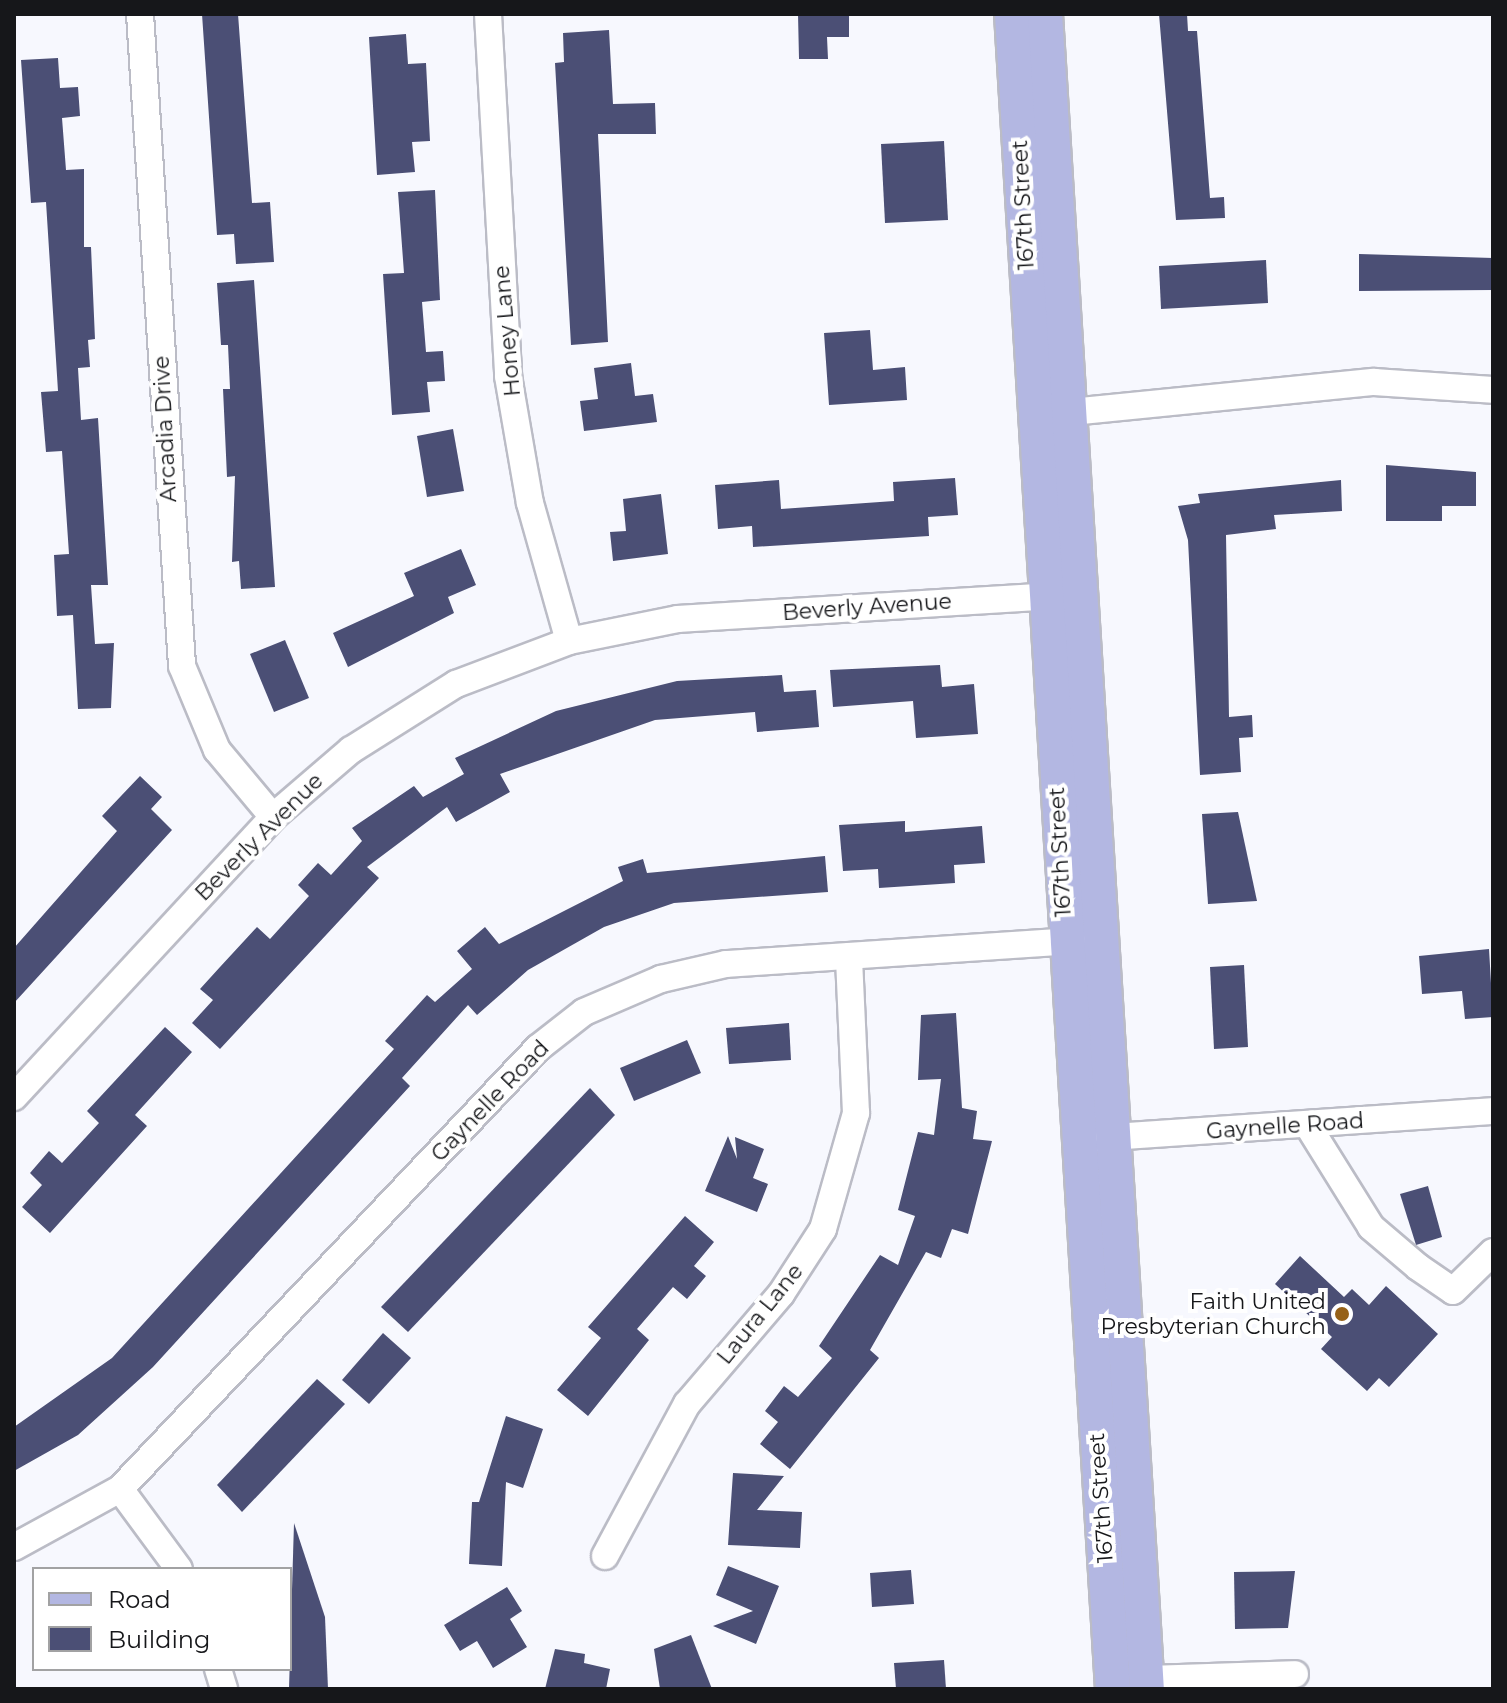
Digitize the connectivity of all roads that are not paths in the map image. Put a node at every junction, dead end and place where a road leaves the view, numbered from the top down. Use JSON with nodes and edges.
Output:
{"nodes":[{"id":1,"x":140,"y":14,"type":"edge"},
{"id":2,"x":488,"y":14,"type":"edge"},
{"id":3,"x":1012,"y":14,"type":"edge"},
{"id":4,"x":1045,"y":14,"type":"edge"},
{"id":5,"x":1493,"y":390,"type":"edge"},
{"id":6,"x":1069,"y":412,"type":"junction"},
{"id":7,"x":1035,"y":416,"type":"junction"},
{"id":8,"x":1045,"y":595,"type":"junction"},
{"id":9,"x":1080,"y":595,"type":"junction"},
{"id":10,"x":569,"y":641,"type":"junction"},
{"id":11,"x":273,"y":817,"type":"junction"},
{"id":12,"x":1065,"y":939,"type":"junction"},
{"id":13,"x":1101,"y":940,"type":"junction"},
{"id":14,"x":849,"y":956,"type":"junction"},
{"id":15,"x":14,"y":1097,"type":"edge"},
{"id":16,"x":1493,"y":1111,"type":"edge"},
{"id":17,"x":1307,"y":1124,"type":"junction"},
{"id":18,"x":1113,"y":1137,"type":"junction"},
{"id":19,"x":1077,"y":1139,"type":"junction"},
{"id":20,"x":1493,"y":1252,"type":"edge"},
{"id":21,"x":120,"y":1489,"type":"junction"},
{"id":22,"x":14,"y":1547,"type":"edge"},
{"id":23,"x":605,"y":1556,"type":"dead end"},
{"id":24,"x":178,"y":1567,"type":"edge"},
{"id":25,"x":1295,"y":1674,"type":"dead end"},
{"id":26,"x":1146,"y":1684,"type":"edge"},
{"id":27,"x":1113,"y":1689,"type":"edge"}],
"edges":[{"from":1,"to":11,"type":"street","name":"Arcadia Drive"},
{"from":2,"to":10,"type":"street","name":"Honey Lane"},
{"from":3,"to":7,"type":"main road","name":"167th Street"},
{"from":4,"to":6,"type":"main road","name":"167th Street"},
{"from":5,"to":6,"type":"street"},
{"from":6,"to":7,"type":"street"},
{"from":6,"to":9,"type":"main road","name":"167th Street"},
{"from":7,"to":8,"type":"main road","name":"167th Street"},
{"from":8,"to":9,"type":"street","name":"Beverly Avenue"},
{"from":8,"to":10,"type":"street","name":"Beverly Avenue"},
{"from":8,"to":12,"type":"main road","name":"167th Street"},
{"from":9,"to":13,"type":"main road","name":"167th Street"},
{"from":10,"to":11,"type":"street","name":"Beverly Avenue"},
{"from":11,"to":15,"type":"street","name":"Beverly Avenue"},
{"from":12,"to":13,"type":"street","name":"Gaynelle Road"},
{"from":12,"to":14,"type":"street","name":"Gaynelle Road"},
{"from":12,"to":19,"type":"main road","name":"167th Street"},
{"from":13,"to":18,"type":"main road","name":"167th Street"},
{"from":14,"to":21,"type":"street","name":"Gaynelle Road"},
{"from":14,"to":23,"type":"street","name":"Laura Lane"},
{"from":16,"to":17,"type":"street","name":"Gaynelle Road"},
{"from":17,"to":18,"type":"street","name":"Gaynelle Road"},
{"from":17,"to":20,"type":"street"},
{"from":18,"to":19,"type":"street","name":"Gaynelle Road"},
{"from":18,"to":26,"type":"main road","name":"167th Street"},
{"from":19,"to":27,"type":"main road","name":"167th Street"},
{"from":21,"to":22,"type":"street","name":"Gaynelle Road"},
{"from":21,"to":24,"type":"street"},
{"from":25,"to":26,"type":"street"}]}
